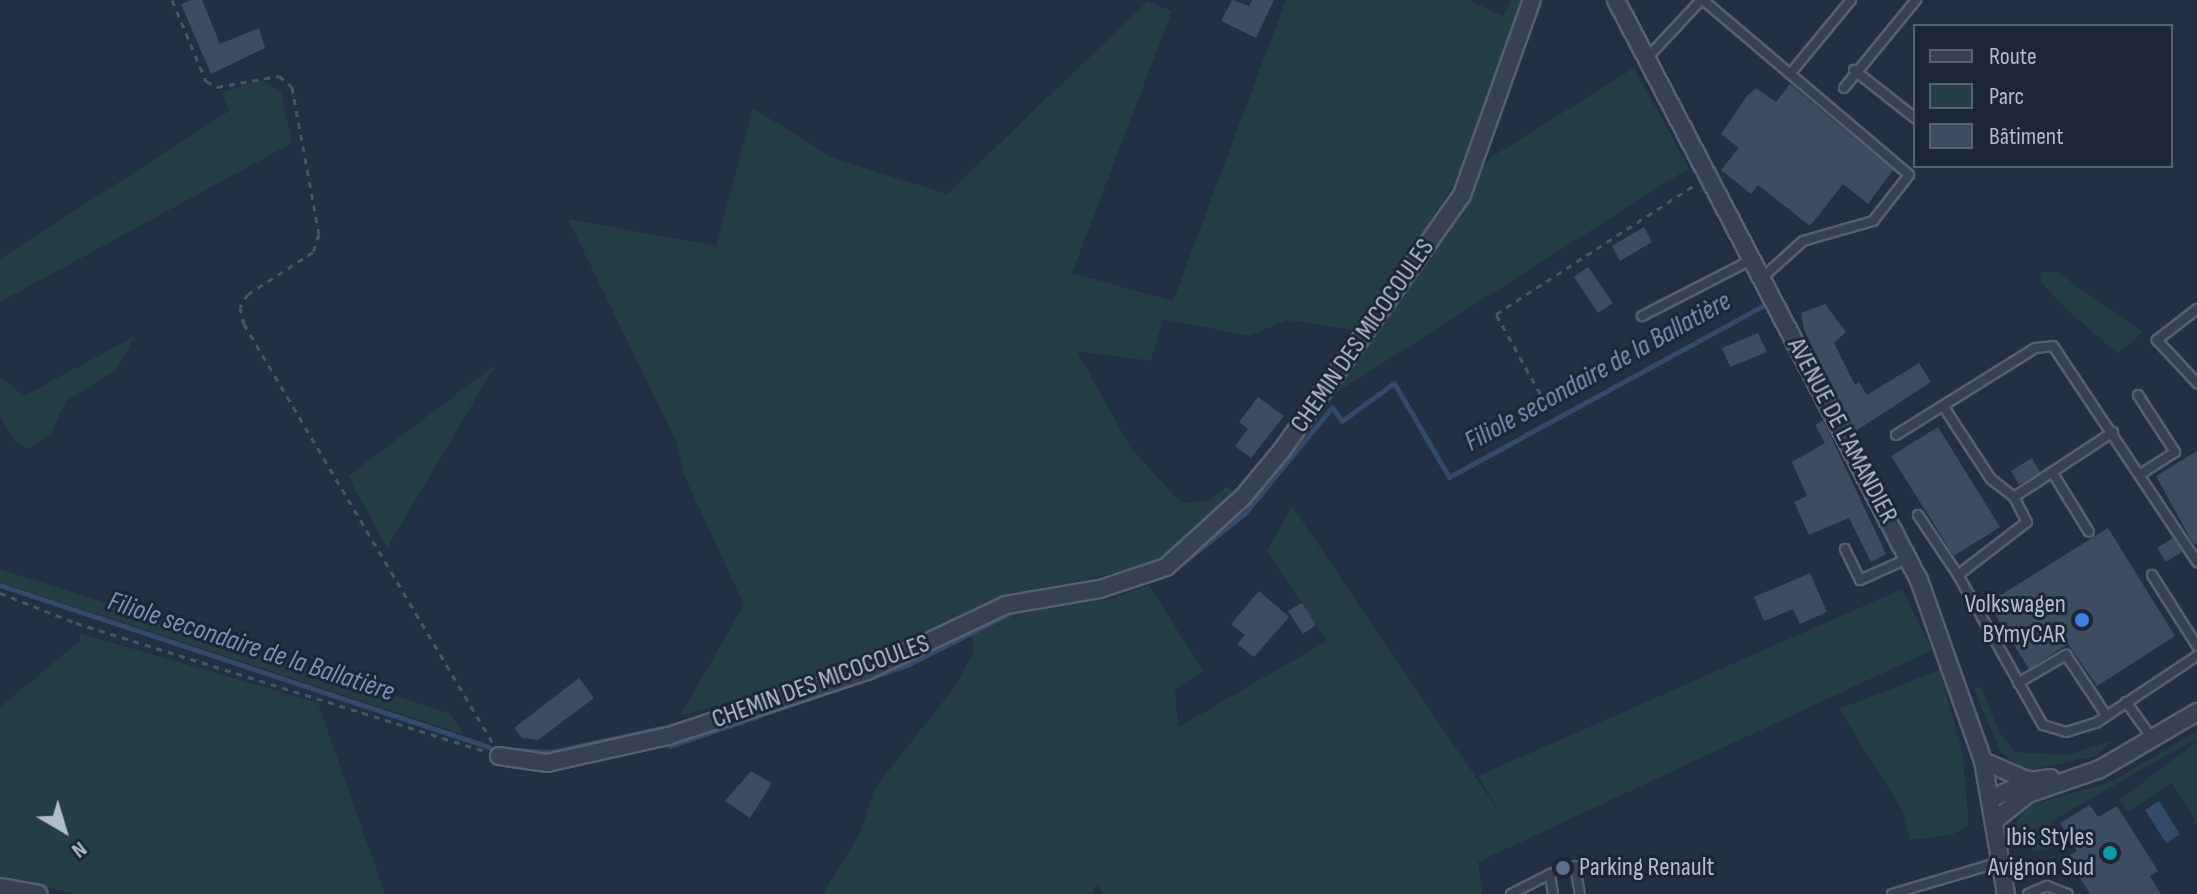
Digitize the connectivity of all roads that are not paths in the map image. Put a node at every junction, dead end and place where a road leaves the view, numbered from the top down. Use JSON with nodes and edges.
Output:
{"nodes":[{"id":1,"x":1532,"y":0,"type":"edge"},
{"id":2,"x":1616,"y":0,"type":"edge"},
{"id":3,"x":1702,"y":0,"type":"edge"},
{"id":4,"x":1851,"y":0,"type":"edge"},
{"id":5,"x":1916,"y":0,"type":"edge"},
{"id":6,"x":1646,"y":59,"type":"junction"},
{"id":7,"x":1854,"y":70,"type":"junction"},
{"id":8,"x":1790,"y":74,"type":"junction"},
{"id":9,"x":1844,"y":88,"type":"dead end"},
{"id":10,"x":1913,"y":116,"type":"edge"},
{"id":11,"x":1751,"y":260,"type":"junction"},
{"id":12,"x":1760,"y":279,"type":"junction"},
{"id":13,"x":2197,"y":309,"type":"edge"},
{"id":14,"x":1642,"y":316,"type":"dead end"},
{"id":15,"x":2197,"y":383,"type":"edge"},
{"id":16,"x":2138,"y":395,"type":"dead end"},
{"id":17,"x":1943,"y":406,"type":"junction"},
{"id":18,"x":2113,"y":432,"type":"junction"},
{"id":19,"x":1896,"y":435,"type":"dead end"},
{"id":20,"x":2052,"y":472,"type":"junction"},
{"id":21,"x":2141,"y":474,"type":"junction"},
{"id":22,"x":2014,"y":497,"type":"junction"},
{"id":23,"x":1918,"y":515,"type":"dead end"},
{"id":24,"x":2089,"y":532,"type":"dead end"},
{"id":25,"x":1845,"y":549,"type":"dead end"},
{"id":26,"x":1908,"y":558,"type":"junction"},
{"id":27,"x":2197,"y":562,"type":"edge"},
{"id":28,"x":1958,"y":575,"type":"junction"},
{"id":29,"x":2152,"y":575,"type":"dead end"},
{"id":30,"x":2197,"y":646,"type":"edge"},
{"id":31,"x":2197,"y":656,"type":"edge"},
{"id":32,"x":2018,"y":683,"type":"junction"},
{"id":33,"x":2126,"y":702,"type":"junction"},
{"id":34,"x":2197,"y":712,"type":"edge"},
{"id":35,"x":2106,"y":715,"type":"junction"},
{"id":36,"x":2153,"y":739,"type":"junction"},
{"id":37,"x":499,"y":756,"type":"road end"},
{"id":38,"x":1983,"y":761,"type":"junction"},
{"id":39,"x":2081,"y":774,"type":"junction"},
{"id":40,"x":2029,"y":781,"type":"junction"},
{"id":41,"x":1993,"y":798,"type":"junction"},
{"id":42,"x":1994,"y":821,"type":"junction"},
{"id":43,"x":2000,"y":862,"type":"junction"},
{"id":44,"x":1550,"y":874,"type":"junction"},
{"id":45,"x":0,"y":887,"type":"edge"},
{"id":46,"x":2004,"y":891,"type":"edge"},
{"id":47,"x":38,"y":894,"type":"edge"},
{"id":48,"x":1511,"y":894,"type":"edge"},
{"id":49,"x":1553,"y":894,"type":"edge"},
{"id":50,"x":1580,"y":894,"type":"edge"},
{"id":51,"x":1892,"y":894,"type":"edge"},
{"id":52,"x":2028,"y":894,"type":"edge"},
{"id":53,"x":2068,"y":894,"type":"edge"}],
"edges":[{"from":1,"to":37,"type":"street","name":"CHEMIN DES MICOCOULES"},
{"from":2,"to":6,"type":"street","name":"AVENUE DE L'AMANDIER"},
{"from":3,"to":6,"type":"lane"},
{"from":3,"to":8,"type":"lane"},
{"from":4,"to":8,"type":"lane"},
{"from":5,"to":7,"type":"lane"},
{"from":6,"to":11,"type":"street","name":"AVENUE DE L'AMANDIER"},
{"from":7,"to":9,"type":"lane"},
{"from":7,"to":10,"type":"lane"},
{"from":8,"to":12,"type":"lane"},
{"from":11,"to":12,"type":"street","name":"AVENUE DE L'AMANDIER"},
{"from":11,"to":14,"type":"lane"},
{"from":12,"to":26,"type":"street","name":"AVENUE DE L'AMANDIER"},
{"from":13,"to":15,"type":"lane"},
{"from":16,"to":21,"type":"lane"},
{"from":17,"to":18,"type":"lane"},
{"from":17,"to":19,"type":"lane"},
{"from":17,"to":22,"type":"lane"},
{"from":18,"to":20,"type":"lane"},
{"from":18,"to":21,"type":"lane"},
{"from":20,"to":22,"type":"lane"},
{"from":20,"to":24,"type":"lane"},
{"from":21,"to":27,"type":"lane"},
{"from":22,"to":28,"type":"lane"},
{"from":23,"to":28,"type":"lane"},
{"from":25,"to":26,"type":"lane"},
{"from":26,"to":38,"type":"street","name":"AVENUE DE L'AMANDIER"},
{"from":28,"to":32,"type":"lane"},
{"from":29,"to":30,"type":"lane"},
{"from":31,"to":33,"type":"lane"},
{"from":32,"to":35,"type":"lane"},
{"from":32,"to":35,"type":"lane"},
{"from":33,"to":35,"type":"lane"},
{"from":33,"to":36,"type":"lane"},
{"from":34,"to":36,"type":"street"},
{"from":36,"to":39,"type":"street"},
{"from":38,"to":40,"type":"street"},
{"from":38,"to":41,"type":"street","name":"AVENUE DE L'AMANDIER"},
{"from":39,"to":40,"type":"street"},
{"from":39,"to":42,"type":"street"},
{"from":40,"to":41,"type":"street"},
{"from":41,"to":42,"type":"street","name":"AVENUE DE L'AMANDIER"},
{"from":42,"to":43,"type":"street","name":"AVENUE DE L'AMANDIER"},
{"from":43,"to":46,"type":"street","name":"AVENUE DE L'AMANDIER"},
{"from":43,"to":51,"type":"lane"},
{"from":44,"to":48,"type":"lane"},
{"from":44,"to":49,"type":"lane"},
{"from":44,"to":50,"type":"lane"},
{"from":45,"to":47,"type":"street"},
{"from":52,"to":53,"type":"lane"}]}
